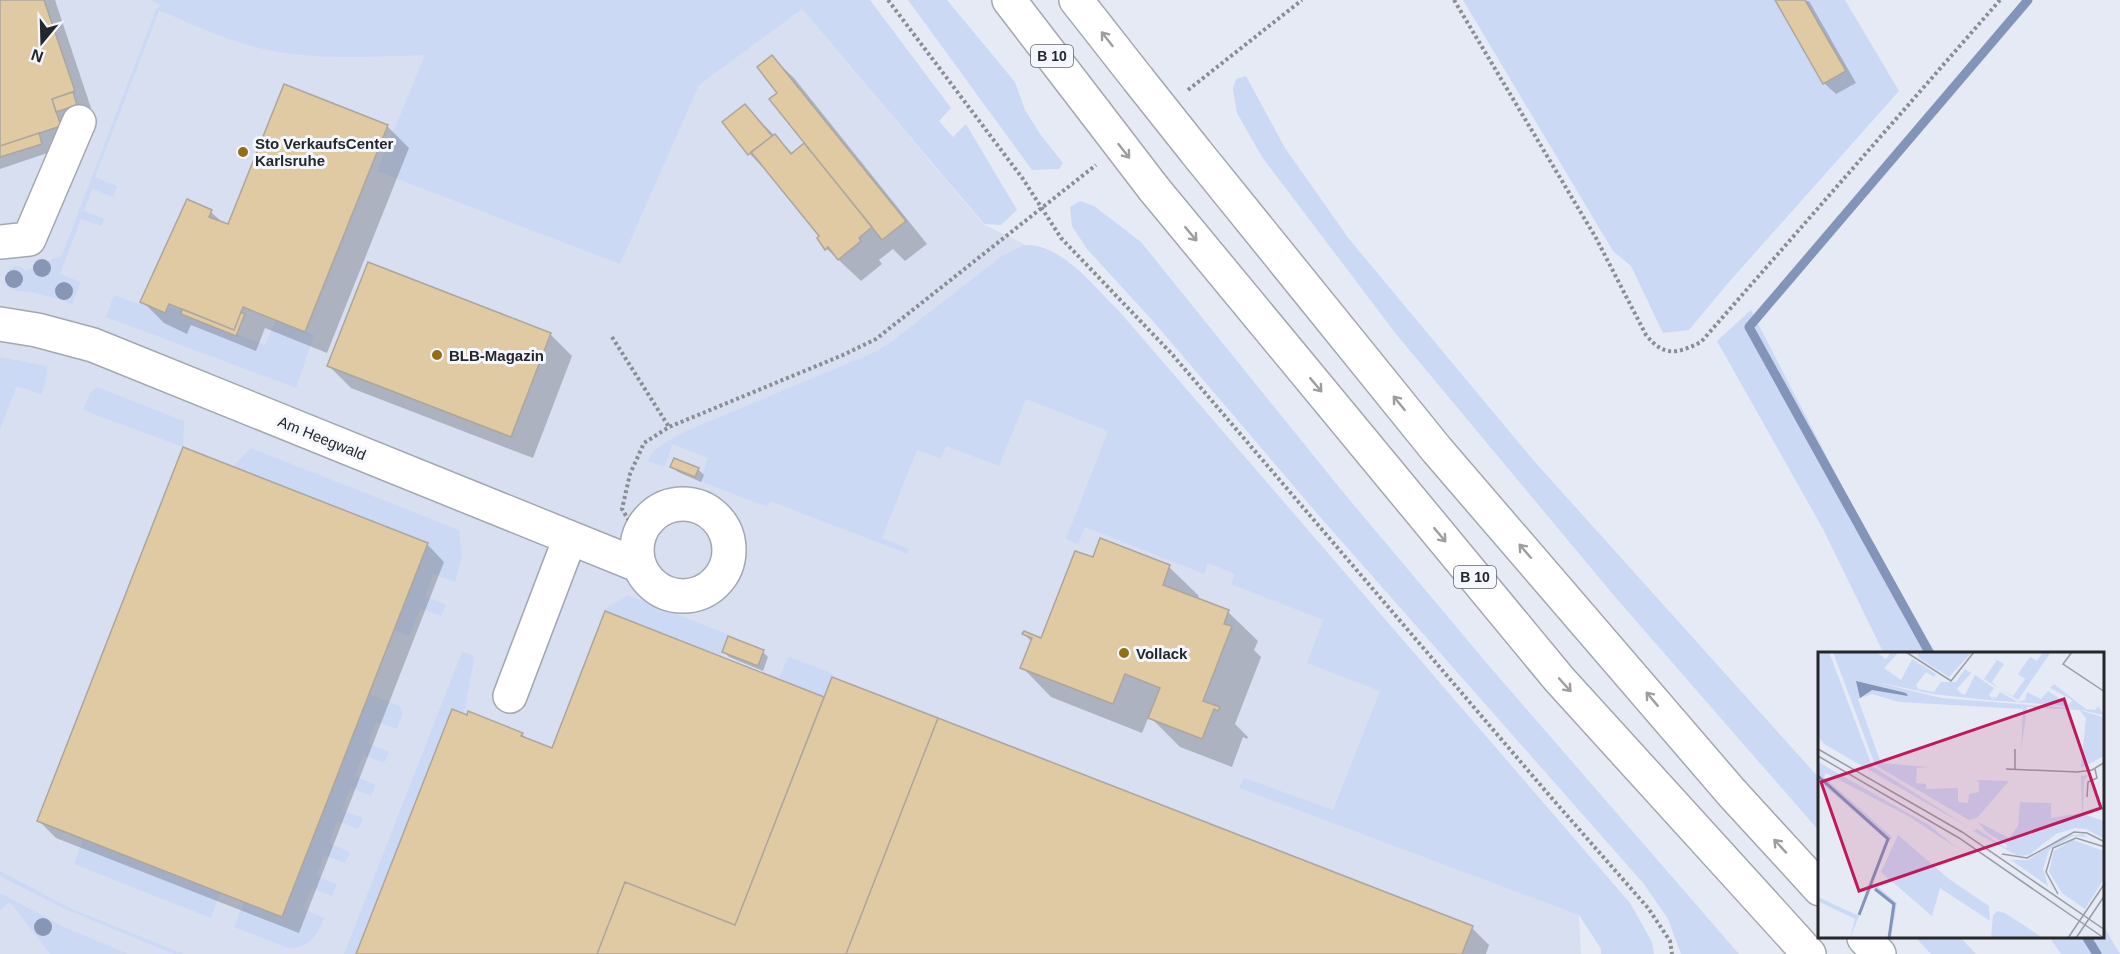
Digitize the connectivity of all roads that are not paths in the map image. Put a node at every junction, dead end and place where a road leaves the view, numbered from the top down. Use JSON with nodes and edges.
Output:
{"nodes":[{"id":1,"x":1009,"y":0,"type":"edge"},
{"id":2,"x":1076,"y":0,"type":"edge"},
{"id":3,"x":79,"y":122,"type":"dead end"},
{"id":4,"x":0,"y":242,"type":"edge"},
{"id":5,"x":0,"y":324,"type":"edge"},
{"id":6,"x":570,"y":538,"type":"junction"},
{"id":7,"x":639,"y":552,"type":"road end"},
{"id":8,"x":510,"y":696,"type":"dead end"},
{"id":9,"x":1818,"y":887,"type":"edge"},
{"id":10,"x":1865,"y":939,"type":"edge"},
{"id":11,"x":1809,"y":954,"type":"edge"},
{"id":12,"x":1880,"y":954,"type":"edge"}],
"edges":[{"from":1,"to":11,"type":"main road","number":"B 10","one_way":true,"bridge":true},
{"from":9,"to":2,"type":"main road","one_way":true,"bridge":true},
{"from":3,"to":4,"type":"main road"},
{"from":5,"to":6,"type":"main road","name":"Am Heegwald"},
{"from":6,"to":7,"type":"main road","name":"Am Heegwald"},
{"from":6,"to":8,"type":"main road"},
{"from":10,"to":12,"type":"main road"}]}
